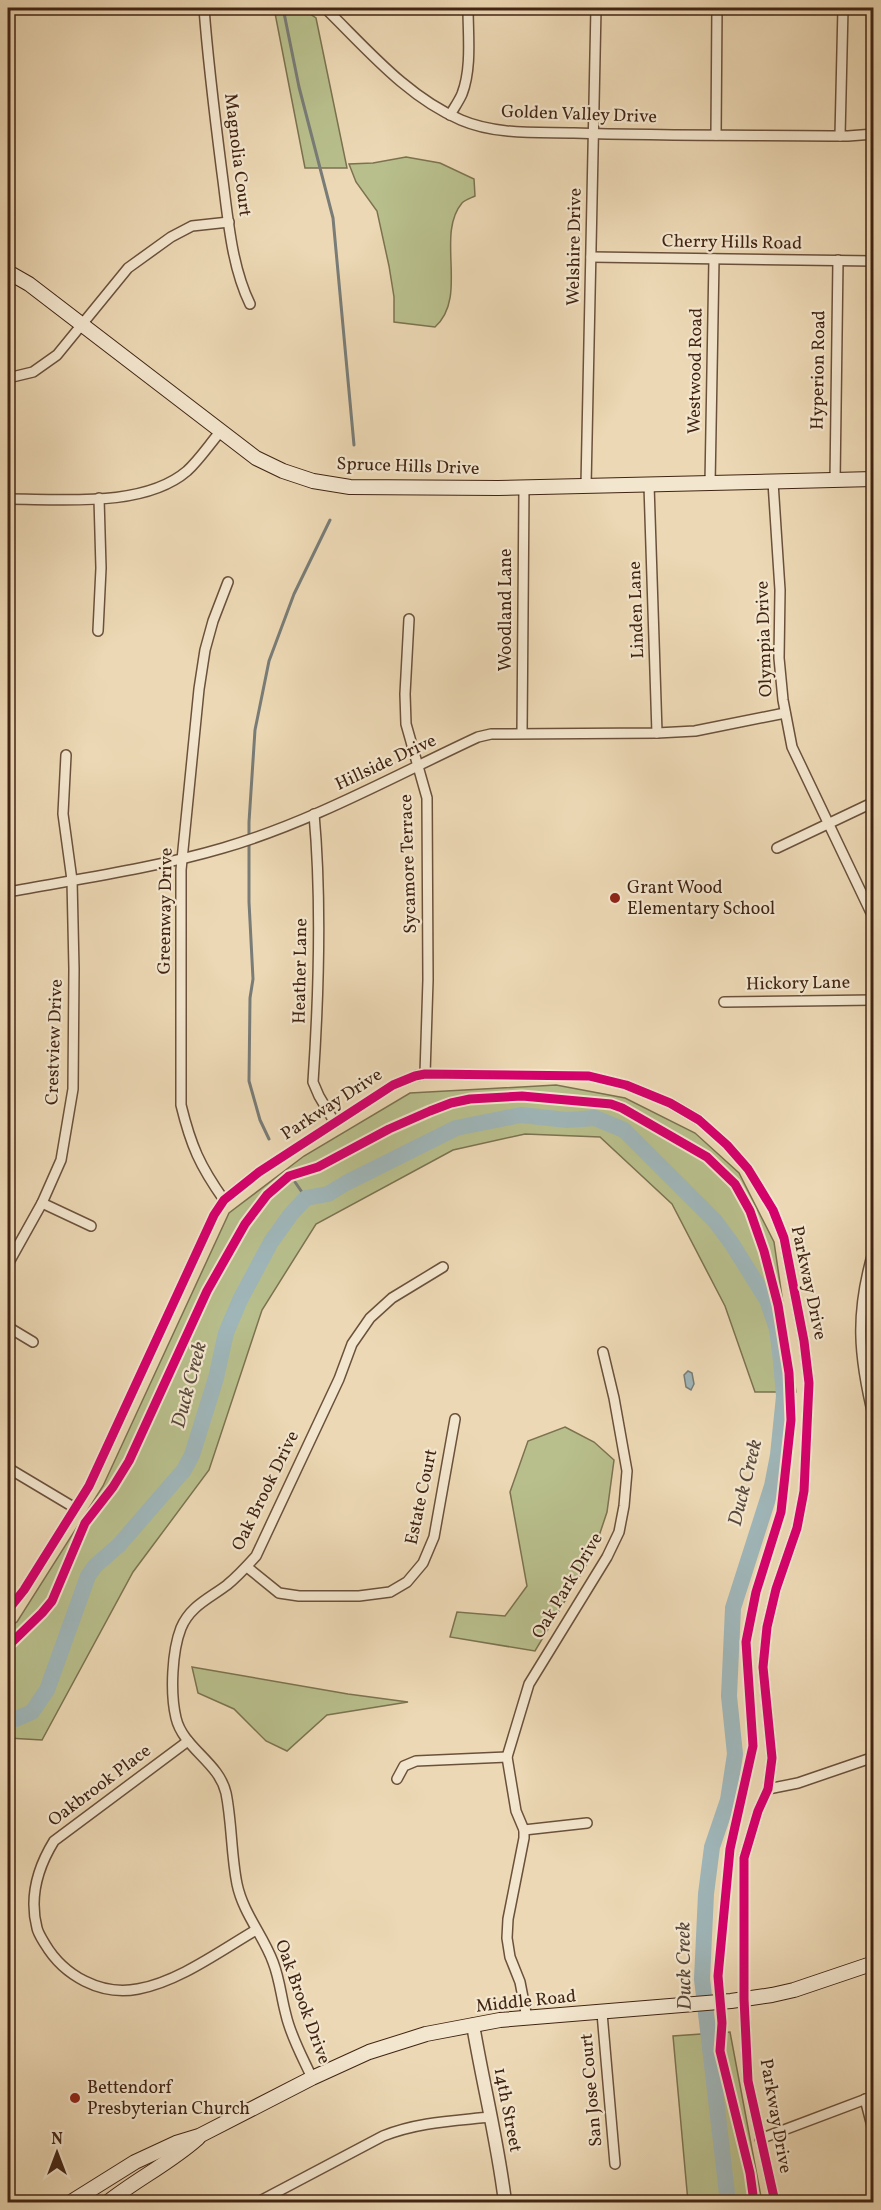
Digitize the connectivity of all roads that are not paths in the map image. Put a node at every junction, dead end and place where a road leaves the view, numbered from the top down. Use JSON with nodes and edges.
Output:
{"nodes":[{"id":1,"x":204,"y":8,"type":"edge"},
{"id":2,"x":326,"y":8,"type":"edge"},
{"id":3,"x":468,"y":8,"type":"edge"},
{"id":4,"x":596,"y":8,"type":"edge"},
{"id":5,"x":717,"y":8,"type":"edge"},
{"id":6,"x":843,"y":8,"type":"edge"},
{"id":7,"x":450,"y":115,"type":"junction"},
{"id":8,"x":593,"y":134,"type":"junction"},
{"id":9,"x":873,"y":134,"type":"edge"},
{"id":10,"x":716,"y":135,"type":"junction"},
{"id":11,"x":840,"y":136,"type":"junction"},
{"id":12,"x":229,"y":222,"type":"junction"},
{"id":13,"x":591,"y":257,"type":"junction"},
{"id":14,"x":714,"y":260,"type":"junction"},
{"id":15,"x":838,"y":260,"type":"junction"},
{"id":16,"x":873,"y":261,"type":"edge"},
{"id":17,"x":8,"y":272,"type":"edge"},
{"id":18,"x":250,"y":304,"type":"dead end"},
{"id":19,"x":81,"y":326,"type":"junction"},
{"id":20,"x":8,"y":378,"type":"edge"},
{"id":21,"x":219,"y":432,"type":"junction"},
{"id":22,"x":873,"y":479,"type":"edge"},
{"id":23,"x":835,"y":481,"type":"junction"},
{"id":24,"x":773,"y":482,"type":"junction"},
{"id":25,"x":710,"y":484,"type":"junction"},
{"id":26,"x":649,"y":485,"type":"junction"},
{"id":27,"x":586,"y":486,"type":"junction"},
{"id":28,"x":524,"y":487,"type":"junction"},
{"id":29,"x":99,"y":498,"type":"junction"},
{"id":30,"x":8,"y":499,"type":"edge"},
{"id":31,"x":228,"y":582,"type":"dead end"},
{"id":32,"x":409,"y":619,"type":"dead end"},
{"id":33,"x":98,"y":631,"type":"dead end"},
{"id":34,"x":785,"y":713,"type":"junction"},
{"id":35,"x":522,"y":733,"type":"junction"},
{"id":36,"x":657,"y":733,"type":"junction"},
{"id":37,"x":66,"y":754,"type":"dead end"},
{"id":38,"x":417,"y":765,"type":"junction"},
{"id":39,"x":873,"y":802,"type":"edge"},
{"id":40,"x":314,"y":814,"type":"junction"},
{"id":41,"x":827,"y":824,"type":"junction"},
{"id":42,"x":777,"y":848,"type":"dead end"},
{"id":43,"x":182,"y":857,"type":"junction"},
{"id":44,"x":72,"y":880,"type":"junction"},
{"id":45,"x":8,"y":892,"type":"edge"},
{"id":46,"x":873,"y":919,"type":"edge"},
{"id":47,"x":873,"y":1000,"type":"edge"},
{"id":48,"x":724,"y":1002,"type":"dead end"},
{"id":49,"x":425,"y":1074,"type":"junction"},
{"id":50,"x":335,"y":1123,"type":"junction"},
{"id":51,"x":224,"y":1200,"type":"junction"},
{"id":52,"x":42,"y":1203,"type":"junction"},
{"id":53,"x":92,"y":1226,"type":"dead end"},
{"id":54,"x":873,"y":1249,"type":"edge"},
{"id":55,"x":8,"y":1264,"type":"edge"},
{"id":56,"x":443,"y":1267,"type":"dead end"},
{"id":57,"x":8,"y":1327,"type":"edge"},
{"id":58,"x":33,"y":1342,"type":"dead end"},
{"id":59,"x":603,"y":1352,"type":"dead end"},
{"id":60,"x":455,"y":1419,"type":"dead end"},
{"id":61,"x":873,"y":1419,"type":"edge"},
{"id":62,"x":8,"y":1468,"type":"edge"},
{"id":63,"x":75,"y":1508,"type":"junction"},
{"id":64,"x":247,"y":1567,"type":"junction"},
{"id":65,"x":8,"y":1610,"type":"edge"},
{"id":66,"x":188,"y":1741,"type":"junction"},
{"id":67,"x":507,"y":1757,"type":"junction"},
{"id":68,"x":873,"y":1757,"type":"edge"},
{"id":69,"x":397,"y":1779,"type":"dead end"},
{"id":70,"x":768,"y":1789,"type":"junction"},
{"id":71,"x":587,"y":1822,"type":"dead end"},
{"id":72,"x":524,"y":1830,"type":"junction"},
{"id":73,"x":256,"y":1930,"type":"junction"},
{"id":74,"x":873,"y":1963,"type":"edge"},
{"id":75,"x":738,"y":2000,"type":"junction"},
{"id":76,"x":602,"y":2013,"type":"junction"},
{"id":77,"x":527,"y":2018,"type":"junction"},
{"id":78,"x":473,"y":2025,"type":"junction"},
{"id":79,"x":312,"y":2078,"type":"junction"},
{"id":80,"x":869,"y":2097,"type":"edge"},
{"id":81,"x":490,"y":2117,"type":"junction"},
{"id":82,"x":873,"y":2134,"type":"edge"},
{"id":83,"x":199,"y":2136,"type":"junction"},
{"id":84,"x":760,"y":2139,"type":"junction"},
{"id":85,"x":615,"y":2164,"type":"dead end"},
{"id":86,"x":71,"y":2202,"type":"edge"},
{"id":87,"x":108,"y":2202,"type":"edge"},
{"id":88,"x":258,"y":2202,"type":"edge"},
{"id":89,"x":505,"y":2202,"type":"edge"},
{"id":90,"x":775,"y":2202,"type":"edge"}],
"edges":[{"from":1,"to":12,"type":"street","name":"Magnolia Court"},
{"from":2,"to":7,"type":"street","name":"Golden Valley Drive"},
{"from":3,"to":7,"type":"street"},
{"from":4,"to":8,"type":"street","name":"Welshire Drive"},
{"from":5,"to":10,"type":"street"},
{"from":6,"to":11,"type":"street"},
{"from":7,"to":8,"type":"street","name":"Golden Valley Drive"},
{"from":8,"to":10,"type":"street","name":"Golden Valley Drive"},
{"from":8,"to":13,"type":"street","name":"Welshire Drive"},
{"from":9,"to":11,"type":"street","name":"Golden Valley Drive"},
{"from":10,"to":11,"type":"street","name":"Golden Valley Drive"},
{"from":12,"to":18,"type":"street","name":"Magnolia Court"},
{"from":12,"to":19,"type":"street"},
{"from":13,"to":14,"type":"street","name":"Cherry Hills Road"},
{"from":13,"to":27,"type":"street","name":"Welshire Drive"},
{"from":14,"to":15,"type":"street","name":"Cherry Hills Road"},
{"from":14,"to":25,"type":"street","name":"Westwood Road"},
{"from":15,"to":16,"type":"street","name":"Cherry Hills Road"},
{"from":15,"to":23,"type":"street","name":"Hyperion Road"},
{"from":17,"to":19,"type":"main road","name":"Spruce Hills Drive"},
{"from":19,"to":20,"type":"street"},
{"from":19,"to":21,"type":"main road","name":"Spruce Hills Drive"},
{"from":21,"to":28,"type":"main road","name":"Spruce Hills Drive"},
{"from":21,"to":29,"type":"street"},
{"from":22,"to":23,"type":"main road","name":"Spruce Hills Drive"},
{"from":23,"to":24,"type":"main road","name":"Spruce Hills Drive"},
{"from":24,"to":25,"type":"main road","name":"Spruce Hills Drive"},
{"from":24,"to":34,"type":"street","name":"Olympia Drive"},
{"from":25,"to":26,"type":"main road","name":"Spruce Hills Drive"},
{"from":26,"to":27,"type":"main road","name":"Spruce Hills Drive"},
{"from":26,"to":36,"type":"street","name":"Linden Lane"},
{"from":27,"to":28,"type":"main road","name":"Spruce Hills Drive"},
{"from":28,"to":35,"type":"street","name":"Woodland Lane"},
{"from":29,"to":30,"type":"street"},
{"from":29,"to":33,"type":"street"},
{"from":31,"to":43,"type":"street","name":"Greenway Drive"},
{"from":32,"to":38,"type":"street","name":"Sycamore Terrace"},
{"from":34,"to":36,"type":"street","name":"Hillside Drive"},
{"from":34,"to":41,"type":"street","name":"Olympia Drive"},
{"from":35,"to":36,"type":"street","name":"Hillside Drive"},
{"from":35,"to":38,"type":"street","name":"Hillside Drive"},
{"from":37,"to":44,"type":"street","name":"Crestview Drive"},
{"from":38,"to":40,"type":"street","name":"Hillside Drive"},
{"from":38,"to":49,"type":"street","name":"Sycamore Terrace"},
{"from":39,"to":41,"type":"street"},
{"from":40,"to":43,"type":"street","name":"Hillside Drive"},
{"from":40,"to":50,"type":"street","name":"Heather Lane"},
{"from":41,"to":42,"type":"street"},
{"from":41,"to":46,"type":"street","name":"Olympia Drive"},
{"from":43,"to":44,"type":"street","name":"Hillside Drive"},
{"from":43,"to":51,"type":"street","name":"Greenway Drive"},
{"from":44,"to":45,"type":"street","name":"Hillside Drive"},
{"from":44,"to":52,"type":"street","name":"Crestview Drive"},
{"from":47,"to":48,"type":"street","name":"Hickory Lane"},
{"from":49,"to":50,"type":"street","name":"Parkway Drive"},
{"from":49,"to":70,"type":"street","name":"Parkway Drive"},
{"from":50,"to":51,"type":"street","name":"Parkway Drive"},
{"from":51,"to":63,"type":"street","name":"Parkway Drive"},
{"from":52,"to":53,"type":"street"},
{"from":52,"to":55,"type":"street","name":"Crestview Drive"},
{"from":54,"to":61,"type":"street"},
{"from":56,"to":64,"type":"street","name":"Oak Brook Drive"},
{"from":57,"to":58,"type":"street"},
{"from":59,"to":67,"type":"street","name":"Oak Park Drive"},
{"from":60,"to":64,"type":"street","name":"Estate Court"},
{"from":62,"to":63,"type":"street"},
{"from":63,"to":65,"type":"street","name":"Parkway Drive"},
{"from":64,"to":66,"type":"street","name":"Oak Brook Drive"},
{"from":66,"to":73,"type":"street","name":"Oak Brook Drive"},
{"from":66,"to":73,"type":"street","name":"Oakbrook Place"},
{"from":67,"to":69,"type":"street"},
{"from":67,"to":72,"type":"street","name":"Oak Park Drive"},
{"from":68,"to":70,"type":"street"},
{"from":70,"to":75,"type":"street","name":"Parkway Drive"},
{"from":71,"to":72,"type":"street"},
{"from":72,"to":77,"type":"street","name":"Oak Park Drive"},
{"from":73,"to":79,"type":"street","name":"Oak Brook Drive"},
{"from":74,"to":75,"type":"main road","name":"Middle Road"},
{"from":75,"to":76,"type":"main road","name":"Middle Road"},
{"from":75,"to":84,"type":"street","name":"Parkway Drive"},
{"from":76,"to":77,"type":"main road","name":"Middle Road"},
{"from":76,"to":85,"type":"street","name":"San Jose Court"},
{"from":77,"to":78,"type":"main road","name":"Middle Road"},
{"from":78,"to":79,"type":"main road","name":"Middle Road"},
{"from":78,"to":81,"type":"street","name":"14th Street"},
{"from":79,"to":83,"type":"main road","name":"Middle Road"},
{"from":80,"to":82,"type":"street"},
{"from":80,"to":84,"type":"street"},
{"from":81,"to":88,"type":"street"},
{"from":81,"to":89,"type":"street","name":"14th Street"},
{"from":83,"to":86,"type":"main road","name":"Middle Road"},
{"from":83,"to":87,"type":"main road","name":"Middle Road"},
{"from":84,"to":90,"type":"street","name":"Parkway Drive"}]}
